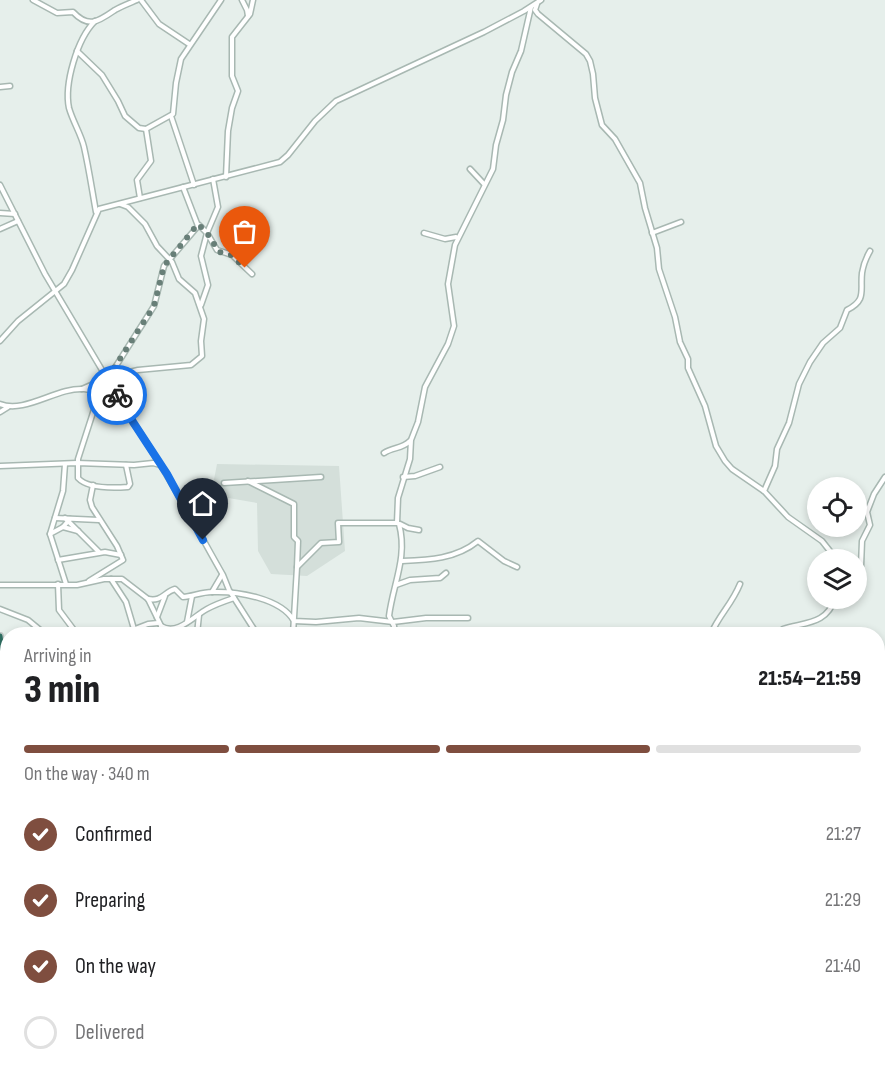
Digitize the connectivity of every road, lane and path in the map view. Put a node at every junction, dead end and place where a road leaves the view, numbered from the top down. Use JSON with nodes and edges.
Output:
{"nodes":[{"id":1,"x":33,"y":0,"type":"edge"},
{"id":2,"x":139,"y":0,"type":"edge"},
{"id":3,"x":220,"y":0,"type":"edge"},
{"id":4,"x":242,"y":0,"type":"edge"},
{"id":5,"x":253,"y":0,"type":"edge"},
{"id":6,"x":539,"y":2,"type":"edge"},
{"id":7,"x":531,"y":7,"type":"junction"},
{"id":8,"x":248,"y":18,"type":"junction"},
{"id":9,"x":95,"y":21,"type":"junction"},
{"id":10,"x":189,"y":44,"type":"junction"},
{"id":11,"x":77,"y":51,"type":"junction"},
{"id":12,"x":10,"y":86,"type":"dead end"},
{"id":13,"x":0,"y":87,"type":"edge"},
{"id":14,"x":171,"y":116,"type":"junction"},
{"id":15,"x":146,"y":129,"type":"junction"},
{"id":16,"x":470,"y":169,"type":"dead end"},
{"id":17,"x":226,"y":177,"type":"junction"},
{"id":18,"x":213,"y":179,"type":"junction"},
{"id":19,"x":484,"y":184,"type":"junction"},
{"id":20,"x":194,"y":185,"type":"junction"},
{"id":21,"x":1,"y":187,"type":"edge"},
{"id":22,"x":183,"y":188,"type":"junction"},
{"id":23,"x":140,"y":198,"type":"junction"},
{"id":24,"x":117,"y":204,"type":"junction"},
{"id":25,"x":0,"y":213,"type":"edge"},
{"id":26,"x":96,"y":213,"type":"junction"},
{"id":27,"x":15,"y":214,"type":"junction"},
{"id":28,"x":18,"y":221,"type":"junction"},
{"id":29,"x":681,"y":222,"type":"dead end"},
{"id":30,"x":198,"y":224,"type":"junction"},
{"id":31,"x":0,"y":229,"type":"edge"},
{"id":32,"x":424,"y":232,"type":"dead end"},
{"id":33,"x":207,"y":233,"type":"junction"},
{"id":34,"x":652,"y":233,"type":"junction"},
{"id":35,"x":457,"y":237,"type":"junction"},
{"id":36,"x":870,"y":251,"type":"dead end"},
{"id":37,"x":169,"y":259,"type":"junction"},
{"id":38,"x":252,"y":274,"type":"dead end"},
{"id":39,"x":56,"y":292,"type":"junction"},
{"id":40,"x":201,"y":306,"type":"junction"},
{"id":41,"x":0,"y":342,"type":"edge"},
{"id":42,"x":108,"y":378,"type":"junction"},
{"id":43,"x":81,"y":389,"type":"junction"},
{"id":44,"x":115,"y":392,"type":"junction"},
{"id":45,"x":99,"y":394,"type":"junction"},
{"id":46,"x":0,"y":404,"type":"edge"},
{"id":47,"x":117,"y":405,"type":"junction"},
{"id":48,"x":8,"y":407,"type":"junction"},
{"id":49,"x":0,"y":412,"type":"edge"},
{"id":50,"x":133,"y":422,"type":"junction"},
{"id":51,"x":411,"y":440,"type":"junction"},
{"id":52,"x":384,"y":453,"type":"dead end"},
{"id":53,"x":77,"y":463,"type":"junction"},
{"id":54,"x":65,"y":464,"type":"junction"},
{"id":55,"x":126,"y":465,"type":"junction"},
{"id":56,"x":161,"y":465,"type":"junction"},
{"id":57,"x":0,"y":466,"type":"edge"},
{"id":58,"x":440,"y":467,"type":"dead end"},
{"id":59,"x":321,"y":477,"type":"dead end"},
{"id":60,"x":403,"y":477,"type":"junction"},
{"id":61,"x":885,"y":477,"type":"edge"},
{"id":62,"x":248,"y":481,"type":"junction"},
{"id":63,"x":224,"y":483,"type":"dead end"},
{"id":64,"x":93,"y":485,"type":"junction"},
{"id":65,"x":764,"y":491,"type":"junction"},
{"id":66,"x":55,"y":518,"type":"junction"},
{"id":67,"x":70,"y":520,"type":"junction"},
{"id":68,"x":100,"y":520,"type":"junction"},
{"id":69,"x":398,"y":523,"type":"junction"},
{"id":70,"x":63,"y":528,"type":"junction"},
{"id":71,"x":419,"y":530,"type":"dead end"},
{"id":72,"x":78,"y":531,"type":"junction"},
{"id":73,"x":50,"y":534,"type":"junction"},
{"id":74,"x":828,"y":549,"type":"edge"},
{"id":75,"x":862,"y":549,"type":"edge"},
{"id":76,"x":100,"y":553,"type":"junction"},
{"id":77,"x":122,"y":555,"type":"junction"},
{"id":78,"x":58,"y":560,"type":"junction"},
{"id":79,"x":402,"y":561,"type":"junction"},
{"id":80,"x":297,"y":567,"type":"junction"},
{"id":81,"x":517,"y":567,"type":"dead end"},
{"id":82,"x":446,"y":573,"type":"dead end"},
{"id":83,"x":223,"y":575,"type":"junction"},
{"id":84,"x":111,"y":579,"type":"junction"},
{"id":85,"x":87,"y":583,"type":"junction"},
{"id":86,"x":58,"y":584,"type":"junction"},
{"id":87,"x":66,"y":584,"type":"junction"},
{"id":88,"x":740,"y":584,"type":"dead end"},
{"id":89,"x":0,"y":585,"type":"edge"},
{"id":90,"x":396,"y":585,"type":"junction"},
{"id":91,"x":211,"y":592,"type":"junction"},
{"id":92,"x":192,"y":595,"type":"junction"},
{"id":93,"x":166,"y":596,"type":"junction"},
{"id":94,"x":233,"y":596,"type":"junction"},
{"id":95,"x":148,"y":599,"type":"junction"},
{"id":96,"x":157,"y":600,"type":"junction"},
{"id":97,"x":151,"y":606,"type":"junction"},
{"id":98,"x":0,"y":609,"type":"edge"},
{"id":99,"x":830,"y":609,"type":"edge"},
{"id":100,"x":199,"y":614,"type":"junction"},
{"id":101,"x":468,"y":618,"type":"dead end"},
{"id":102,"x":158,"y":621,"type":"junction"},
{"id":103,"x":294,"y":621,"type":"junction"},
{"id":104,"x":188,"y":622,"type":"junction"},
{"id":105,"x":393,"y":622,"type":"junction"},
{"id":106,"x":36,"y":627,"type":"edge"},
{"id":107,"x":70,"y":627,"type":"edge"},
{"id":108,"x":133,"y":627,"type":"edge"},
{"id":109,"x":140,"y":627,"type":"edge"},
{"id":110,"x":161,"y":627,"type":"edge"},
{"id":111,"x":167,"y":627,"type":"edge"},
{"id":112,"x":177,"y":627,"type":"edge"},
{"id":113,"x":198,"y":627,"type":"edge"},
{"id":114,"x":252,"y":627,"type":"edge"},
{"id":115,"x":294,"y":627,"type":"edge"},
{"id":116,"x":394,"y":627,"type":"edge"},
{"id":117,"x":714,"y":627,"type":"edge"},
{"id":118,"x":788,"y":627,"type":"edge"}],
"edges":[{"from":1,"to":9,"type":"street"},
{"from":2,"to":9,"type":"street"},
{"from":2,"to":10,"type":"street"},
{"from":3,"to":10,"type":"street"},
{"from":4,"to":8,"type":"street"},
{"from":5,"to":8,"type":"street"},
{"from":6,"to":7,"type":"street"},
{"from":6,"to":34,"type":"street"},
{"from":7,"to":17,"type":"street"},
{"from":7,"to":19,"type":"street"},
{"from":8,"to":17,"type":"street"},
{"from":9,"to":11,"type":"street"},
{"from":10,"to":14,"type":"street"},
{"from":11,"to":15,"type":"street"},
{"from":11,"to":26,"type":"street"},
{"from":12,"to":13,"type":"street"},
{"from":14,"to":15,"type":"street"},
{"from":14,"to":20,"type":"street"},
{"from":15,"to":23,"type":"street"},
{"from":16,"to":19,"type":"street"},
{"from":17,"to":18,"type":"street"},
{"from":18,"to":20,"type":"street"},
{"from":18,"to":33,"type":"street"},
{"from":19,"to":35,"type":"street"},
{"from":20,"to":22,"type":"street"},
{"from":21,"to":27,"type":"street"},
{"from":22,"to":23,"type":"street"},
{"from":22,"to":30,"type":"street"},
{"from":23,"to":24,"type":"street"},
{"from":24,"to":26,"type":"street"},
{"from":24,"to":37,"type":"street"},
{"from":25,"to":27,"type":"street"},
{"from":26,"to":39,"type":"street"},
{"from":27,"to":28,"type":"street"},
{"from":28,"to":31,"type":"street"},
{"from":28,"to":39,"type":"street"},
{"from":29,"to":34,"type":"street"},
{"from":30,"to":33,"type":"street"},
{"from":30,"to":37,"type":"street"},
{"from":32,"to":35,"type":"street"},
{"from":33,"to":38,"type":"street"},
{"from":33,"to":40,"type":"street"},
{"from":34,"to":65,"type":"street"},
{"from":35,"to":51,"type":"street"},
{"from":36,"to":65,"type":"street"},
{"from":37,"to":40,"type":"street"},
{"from":37,"to":42,"type":"street"},
{"from":39,"to":41,"type":"street"},
{"from":39,"to":42,"type":"street"},
{"from":40,"to":42,"type":"street"},
{"from":42,"to":43,"type":"street"},
{"from":42,"to":44,"type":"street"},
{"from":43,"to":45,"type":"street"},
{"from":43,"to":48,"type":"street"},
{"from":44,"to":47,"type":"street"},
{"from":44,"to":50,"type":"street"},
{"from":45,"to":47,"type":"street"},
{"from":45,"to":53,"type":"street"},
{"from":46,"to":48,"type":"street"},
{"from":47,"to":50,"type":"street"},
{"from":48,"to":49,"type":"street"},
{"from":50,"to":56,"type":"street"},
{"from":51,"to":52,"type":"street"},
{"from":51,"to":60,"type":"street"},
{"from":53,"to":54,"type":"street"},
{"from":53,"to":55,"type":"street"},
{"from":53,"to":64,"type":"street"},
{"from":54,"to":57,"type":"street"},
{"from":54,"to":66,"type":"street"},
{"from":55,"to":56,"type":"street"},
{"from":55,"to":64,"type":"street"},
{"from":56,"to":83,"type":"street"},
{"from":58,"to":60,"type":"street"},
{"from":59,"to":62,"type":"street"},
{"from":60,"to":69,"type":"street"},
{"from":61,"to":75,"type":"street"},
{"from":62,"to":63,"type":"street"},
{"from":62,"to":80,"type":"street"},
{"from":64,"to":68,"type":"street"},
{"from":65,"to":74,"type":"street"},
{"from":66,"to":67,"type":"street"},
{"from":66,"to":73,"type":"street"},
{"from":67,"to":68,"type":"street"},
{"from":67,"to":70,"type":"street"},
{"from":67,"to":72,"type":"street"},
{"from":68,"to":77,"type":"street"},
{"from":69,"to":71,"type":"street"},
{"from":69,"to":79,"type":"street"},
{"from":69,"to":80,"type":"street"},
{"from":70,"to":72,"type":"street"},
{"from":70,"to":73,"type":"street"},
{"from":72,"to":76,"type":"street"},
{"from":73,"to":78,"type":"street"},
{"from":76,"to":77,"type":"street"},
{"from":76,"to":78,"type":"street"},
{"from":77,"to":85,"type":"street"},
{"from":78,"to":87,"type":"street"},
{"from":79,"to":81,"type":"street"},
{"from":79,"to":90,"type":"street"},
{"from":80,"to":103,"type":"street"},
{"from":82,"to":90,"type":"street"},
{"from":83,"to":91,"type":"street"},
{"from":83,"to":94,"type":"street"},
{"from":84,"to":85,"type":"street"},
{"from":84,"to":95,"type":"street"},
{"from":84,"to":108,"type":"street"},
{"from":85,"to":87,"type":"street"},
{"from":86,"to":87,"type":"street"},
{"from":86,"to":89,"type":"street"},
{"from":86,"to":107,"type":"street"},
{"from":88,"to":117,"type":"street"},
{"from":90,"to":105,"type":"street"},
{"from":91,"to":92,"type":"street"},
{"from":91,"to":94,"type":"street"},
{"from":92,"to":93,"type":"street"},
{"from":92,"to":104,"type":"street"},
{"from":93,"to":96,"type":"street"},
{"from":93,"to":102,"type":"street"},
{"from":94,"to":100,"type":"street"},
{"from":94,"to":103,"type":"street"},
{"from":94,"to":114,"type":"street"},
{"from":95,"to":96,"type":"street"},
{"from":95,"to":97,"type":"street"},
{"from":96,"to":97,"type":"street"},
{"from":97,"to":102,"type":"street"},
{"from":98,"to":106,"type":"street"},
{"from":99,"to":118,"type":"street"},
{"from":100,"to":104,"type":"street"},
{"from":100,"to":113,"type":"street"},
{"from":101,"to":105,"type":"street"},
{"from":102,"to":109,"type":"street"},
{"from":102,"to":110,"type":"street"},
{"from":102,"to":111,"type":"street"},
{"from":103,"to":105,"type":"street"},
{"from":103,"to":115,"type":"street"},
{"from":104,"to":112,"type":"street"},
{"from":105,"to":116,"type":"street"}]}
